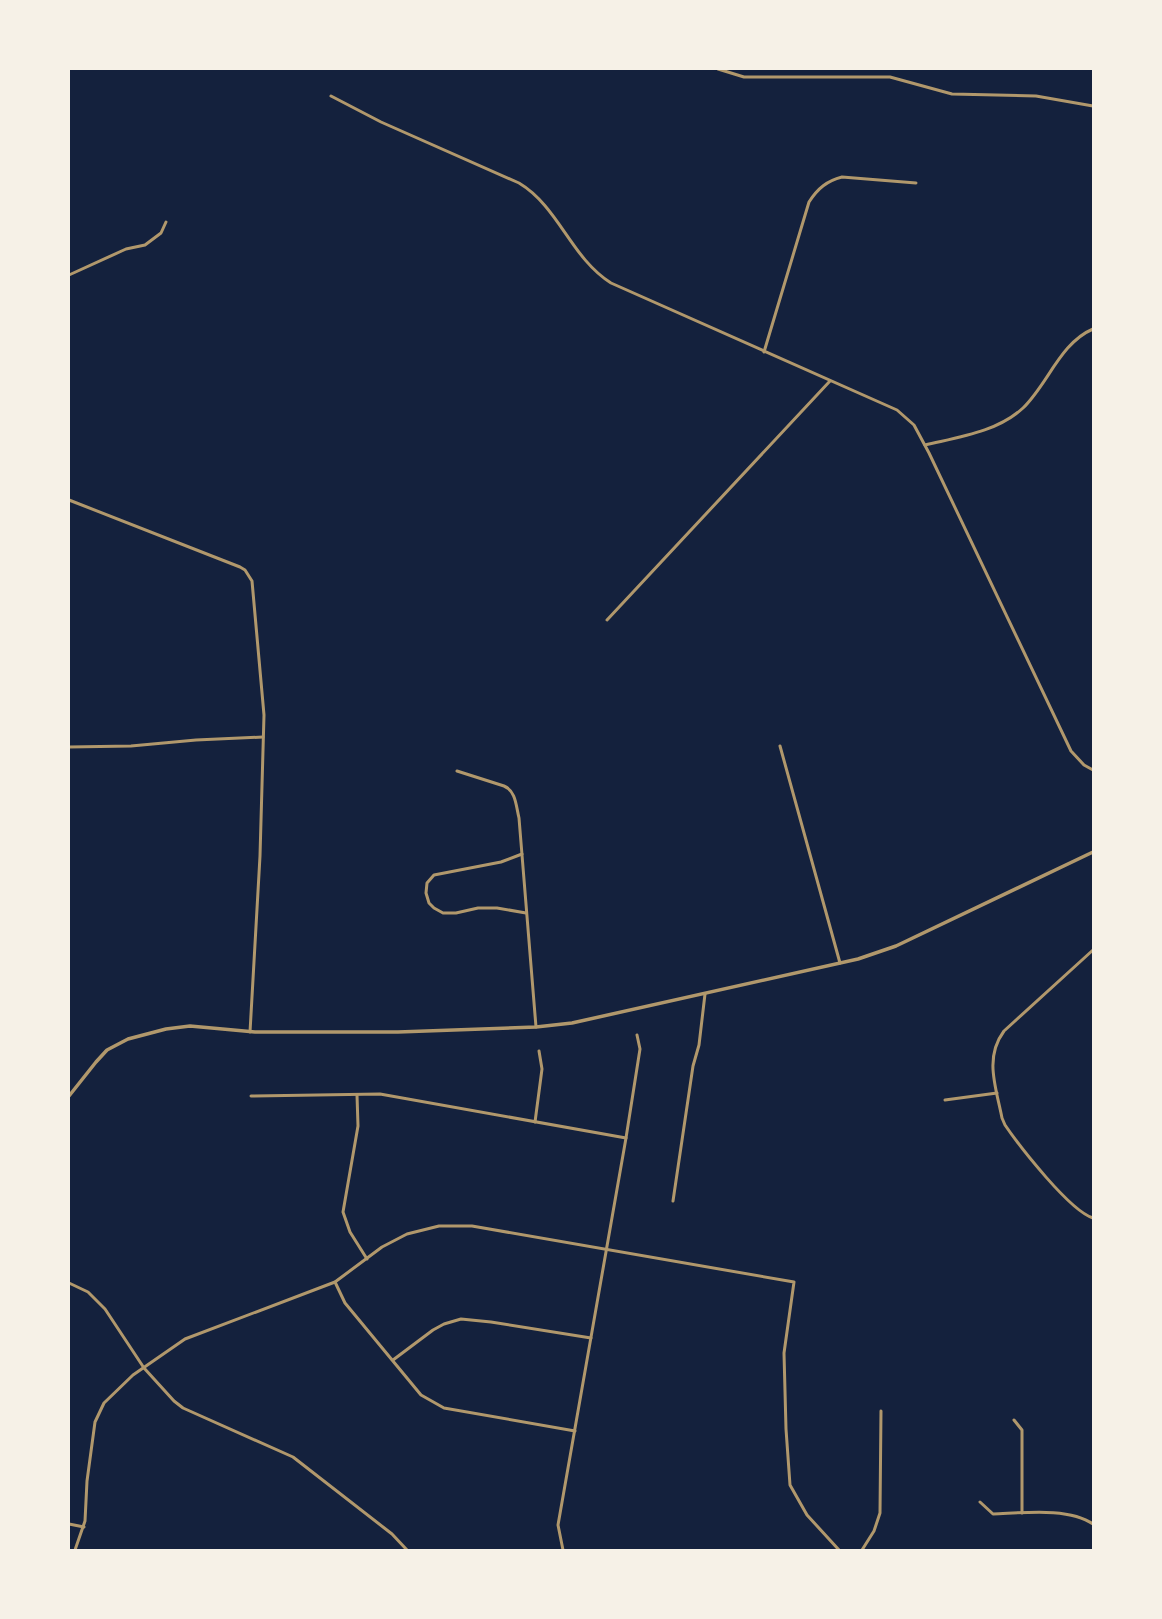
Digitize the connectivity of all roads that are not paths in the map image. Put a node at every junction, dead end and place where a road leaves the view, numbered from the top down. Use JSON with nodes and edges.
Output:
{"nodes":[{"id":1,"x":718,"y":69,"type":"edge"},
{"id":2,"x":331,"y":96,"type":"dead end"},
{"id":3,"x":1093,"y":106,"type":"edge"},
{"id":4,"x":916,"y":183,"type":"dead end"},
{"id":5,"x":166,"y":222,"type":"dead end"},
{"id":6,"x":69,"y":275,"type":"edge"},
{"id":7,"x":1093,"y":329,"type":"edge"},
{"id":8,"x":764,"y":352,"type":"junction"},
{"id":9,"x":830,"y":381,"type":"junction"},
{"id":10,"x":925,"y":445,"type":"junction"},
{"id":11,"x":69,"y":500,"type":"edge"},
{"id":12,"x":607,"y":620,"type":"dead end"},
{"id":13,"x":263,"y":738,"type":"junction"},
{"id":14,"x":780,"y":746,"type":"dead end"},
{"id":15,"x":69,"y":747,"type":"edge"},
{"id":16,"x":1093,"y":770,"type":"edge"},
{"id":17,"x":458,"y":771,"type":"dead end"},
{"id":18,"x":1093,"y":852,"type":"edge"},
{"id":19,"x":522,"y":854,"type":"junction"},
{"id":20,"x":526,"y":913,"type":"junction"},
{"id":21,"x":1093,"y":950,"type":"edge"},
{"id":22,"x":840,"y":963,"type":"junction"},
{"id":23,"x":705,"y":994,"type":"junction"},
{"id":24,"x":536,"y":1027,"type":"junction"},
{"id":25,"x":250,"y":1032,"type":"junction"},
{"id":26,"x":637,"y":1035,"type":"dead end"},
{"id":27,"x":539,"y":1051,"type":"dead end"},
{"id":28,"x":997,"y":1093,"type":"junction"},
{"id":29,"x":357,"y":1095,"type":"junction"},
{"id":30,"x":69,"y":1096,"type":"edge"},
{"id":31,"x":251,"y":1096,"type":"dead end"},
{"id":32,"x":945,"y":1100,"type":"dead end"},
{"id":33,"x":535,"y":1122,"type":"junction"},
{"id":34,"x":626,"y":1138,"type":"junction"},
{"id":35,"x":673,"y":1201,"type":"dead end"},
{"id":36,"x":1093,"y":1218,"type":"edge"},
{"id":37,"x":607,"y":1250,"type":"junction"},
{"id":38,"x":368,"y":1259,"type":"junction"},
{"id":39,"x":335,"y":1282,"type":"junction"},
{"id":40,"x":69,"y":1283,"type":"edge"},
{"id":41,"x":591,"y":1338,"type":"junction"},
{"id":42,"x":392,"y":1360,"type":"junction"},
{"id":43,"x":144,"y":1368,"type":"junction"},
{"id":44,"x":881,"y":1411,"type":"dead end"},
{"id":45,"x":1014,"y":1420,"type":"dead end"},
{"id":46,"x":575,"y":1430,"type":"junction"},
{"id":47,"x":980,"y":1502,"type":"dead end"},
{"id":48,"x":1022,"y":1513,"type":"junction"},
{"id":49,"x":69,"y":1524,"type":"edge"},
{"id":50,"x":1093,"y":1524,"type":"edge"},
{"id":51,"x":84,"y":1527,"type":"junction"},
{"id":52,"x":75,"y":1550,"type":"edge"},
{"id":53,"x":407,"y":1550,"type":"edge"},
{"id":54,"x":563,"y":1550,"type":"edge"},
{"id":55,"x":839,"y":1550,"type":"edge"},
{"id":56,"x":862,"y":1550,"type":"edge"}],
"edges":[{"from":1,"to":3,"type":"street"},
{"from":2,"to":8,"type":"street"},
{"from":4,"to":8,"type":"street"},
{"from":5,"to":6,"type":"street"},
{"from":7,"to":10,"type":"street"},
{"from":8,"to":9,"type":"street"},
{"from":9,"to":10,"type":"street"},
{"from":9,"to":12,"type":"street"},
{"from":10,"to":16,"type":"street"},
{"from":11,"to":13,"type":"street"},
{"from":13,"to":15,"type":"street"},
{"from":13,"to":25,"type":"street"},
{"from":14,"to":22,"type":"street"},
{"from":17,"to":19,"type":"street"},
{"from":18,"to":22,"type":"street"},
{"from":19,"to":20,"type":"street"},
{"from":19,"to":20,"type":"street"},
{"from":20,"to":24,"type":"street"},
{"from":21,"to":28,"type":"street"},
{"from":22,"to":23,"type":"street"},
{"from":23,"to":24,"type":"street"},
{"from":23,"to":35,"type":"street"},
{"from":24,"to":25,"type":"street"},
{"from":25,"to":30,"type":"street"},
{"from":26,"to":34,"type":"street"},
{"from":27,"to":33,"type":"street"},
{"from":28,"to":32,"type":"street"},
{"from":28,"to":36,"type":"street"},
{"from":29,"to":31,"type":"street"},
{"from":29,"to":33,"type":"street"},
{"from":29,"to":38,"type":"street"},
{"from":33,"to":34,"type":"street"},
{"from":34,"to":37,"type":"street"},
{"from":37,"to":38,"type":"street"},
{"from":37,"to":41,"type":"street"},
{"from":37,"to":55,"type":"street"},
{"from":38,"to":39,"type":"street"},
{"from":39,"to":42,"type":"street"},
{"from":39,"to":43,"type":"street"},
{"from":40,"to":43,"type":"street"},
{"from":41,"to":42,"type":"street"},
{"from":41,"to":46,"type":"street"},
{"from":42,"to":46,"type":"street"},
{"from":43,"to":51,"type":"street"},
{"from":43,"to":53,"type":"street"},
{"from":44,"to":56,"type":"street"},
{"from":45,"to":48,"type":"street"},
{"from":46,"to":54,"type":"street"},
{"from":47,"to":48,"type":"street"},
{"from":48,"to":50,"type":"street"},
{"from":49,"to":51,"type":"street"},
{"from":51,"to":52,"type":"street"}]}
